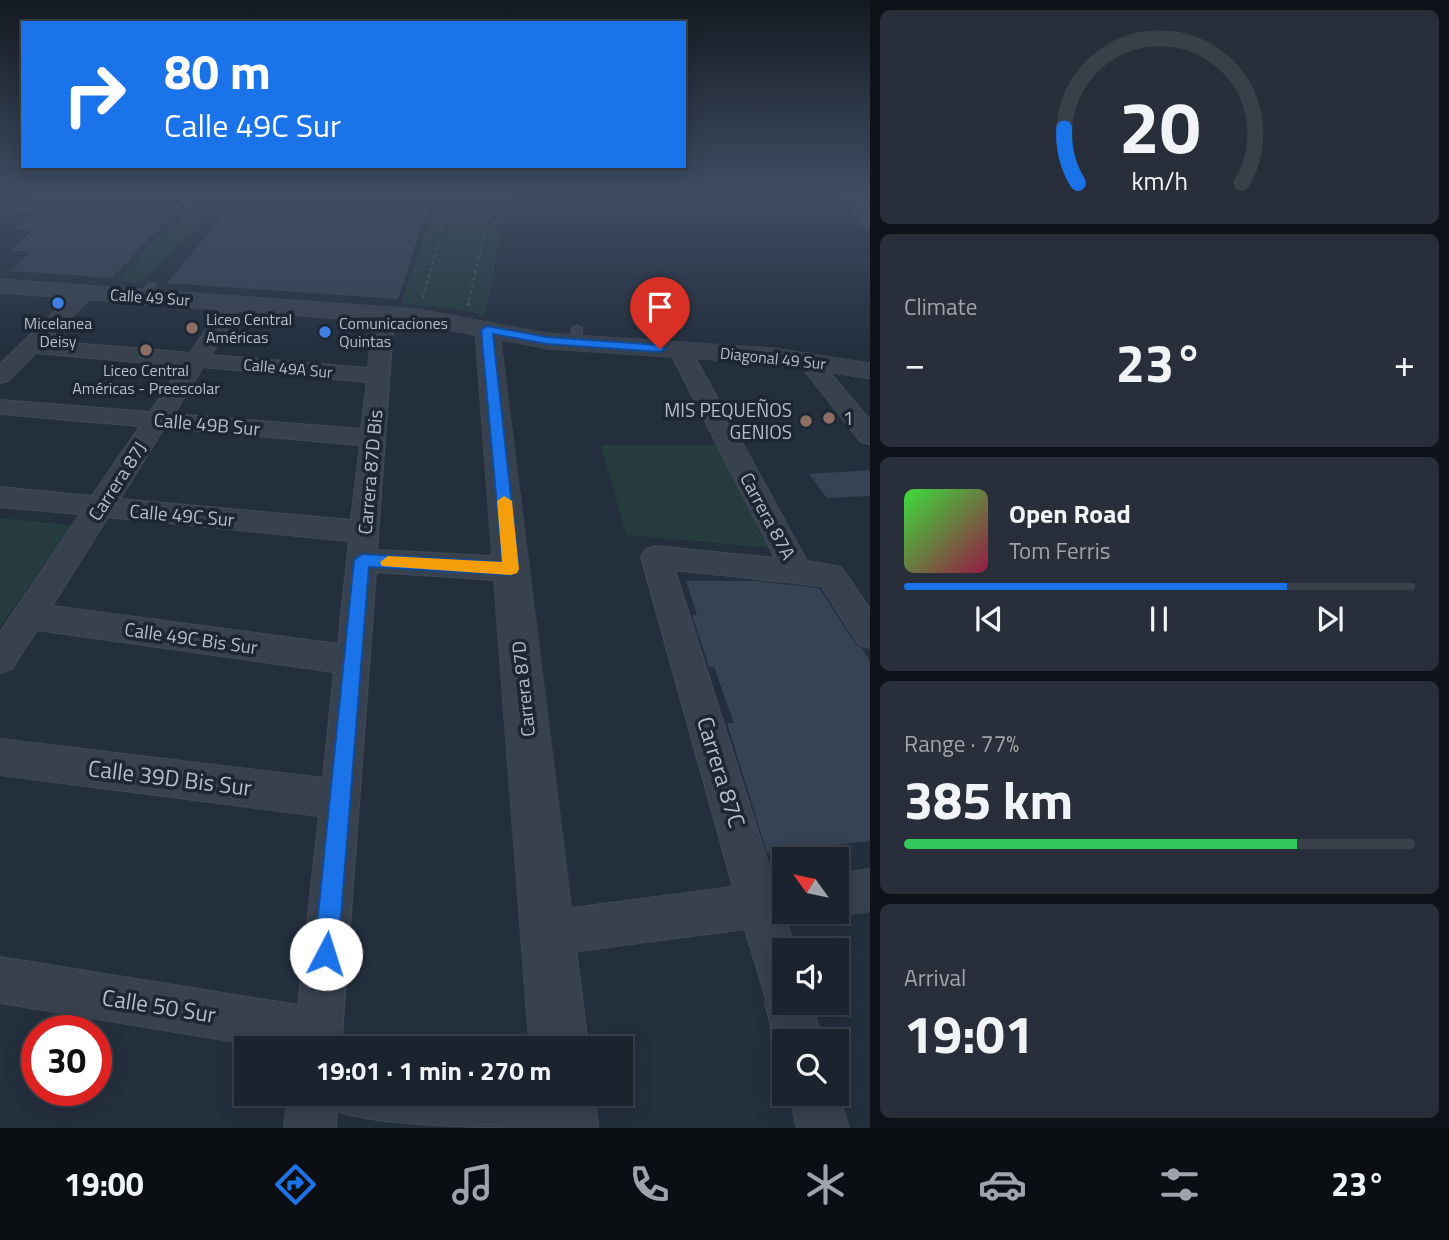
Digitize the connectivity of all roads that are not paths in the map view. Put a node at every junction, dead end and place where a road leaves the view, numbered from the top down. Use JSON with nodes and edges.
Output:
{"nodes":[{"id":1,"x":1,"y":286,"type":"edge"},
{"id":2,"x":86,"y":292,"type":"junction"},
{"id":3,"x":234,"y":303,"type":"junction"},
{"id":4,"x":384,"y":314,"type":"junction"},
{"id":5,"x":475,"y":327,"type":"junction"},
{"id":6,"x":31,"y":346,"type":"junction"},
{"id":7,"x":680,"y":350,"type":"junction"},
{"id":8,"x":197,"y":360,"type":"junction"},
{"id":9,"x":807,"y":360,"type":"junction"},
{"id":10,"x":870,"y":371,"type":"edge"},
{"id":11,"x":0,"y":376,"type":"edge"},
{"id":12,"x":378,"y":376,"type":"junction"},
{"id":13,"x":0,"y":407,"type":"edge"},
{"id":14,"x":157,"y":420,"type":"junction"},
{"id":15,"x":870,"y":436,"type":"edge"},
{"id":16,"x":373,"y":438,"type":"junction"},
{"id":17,"x":0,"y":497,"type":"edge"},
{"id":18,"x":100,"y":507,"type":"junction"},
{"id":19,"x":363,"y":546,"type":"junction"},
{"id":20,"x":511,"y":569,"type":"junction"},
{"id":21,"x":797,"y":571,"type":"junction"},
{"id":22,"x":29,"y":615,"type":"junction"},
{"id":23,"x":870,"y":635,"type":"edge"},
{"id":24,"x":0,"y":659,"type":"edge"},
{"id":25,"x":352,"y":660,"type":"junction"},
{"id":26,"x":0,"y":757,"type":"edge"},
{"id":27,"x":340,"y":799,"type":"junction"},
{"id":28,"x":870,"y":890,"type":"edge"},
{"id":29,"x":849,"y":892,"type":"edge"},
{"id":30,"x":772,"y":903,"type":"edge"},
{"id":31,"x":548,"y":933,"type":"junction"},
{"id":32,"x":0,"y":980,"type":"edge"},
{"id":33,"x":297,"y":1036,"type":"edge"},
{"id":34,"x":318,"y":1036,"type":"edge"},
{"id":35,"x":558,"y":1036,"type":"edge"},
{"id":36,"x":312,"y":1106,"type":"edge"},
{"id":37,"x":421,"y":1106,"type":"edge"},
{"id":38,"x":565,"y":1106,"type":"edge"},
{"id":39,"x":817,"y":1106,"type":"edge"},
{"id":40,"x":310,"y":1128,"type":"edge"},
{"id":41,"x":541,"y":1128,"type":"edge"},
{"id":42,"x":567,"y":1128,"type":"edge"},
{"id":43,"x":823,"y":1128,"type":"edge"}],
"edges":[{"from":1,"to":2,"type":"street","name":"Calle 49 Sur"},
{"from":2,"to":3,"type":"street","name":"Calle 49 Sur"},
{"from":2,"to":6,"type":"street"},
{"from":3,"to":4,"type":"street","name":"Calle 49 Sur"},
{"from":3,"to":8,"type":"street","name":"Carrera 87J"},
{"from":4,"to":5,"type":"street","name":"Diagonal 49 Sur"},
{"from":4,"to":12,"type":"street","name":"Carrera 87D Bis"},
{"from":5,"to":7,"type":"street","name":"Diagonal 49 Sur"},
{"from":5,"to":20,"type":"street","name":"Carrera 87D"},
{"from":6,"to":8,"type":"street","name":"Calle 49A Sur"},
{"from":6,"to":11,"type":"street"},
{"from":7,"to":9,"type":"street","name":"Diagonal 49 Sur"},
{"from":7,"to":21,"type":"street","name":"Carrera 87A"},
{"from":8,"to":12,"type":"street","name":"Calle 49A Sur"},
{"from":8,"to":14,"type":"street","name":"Carrera 87J"},
{"from":9,"to":10,"type":"street","name":"Diagonal 49 Sur"},
{"from":9,"to":15,"type":"street"},
{"from":12,"to":16,"type":"street","name":"Carrera 87D Bis"},
{"from":13,"to":14,"type":"street","name":"Calle 49B Sur"},
{"from":14,"to":16,"type":"street","name":"Calle 49B Sur"},
{"from":14,"to":18,"type":"street","name":"Carrera 87J"},
{"from":16,"to":19,"type":"street","name":"Carrera 87D Bis"},
{"from":17,"to":18,"type":"street","name":"Calle 49C Sur"},
{"from":18,"to":19,"type":"street","name":"Calle 49C Sur"},
{"from":18,"to":22,"type":"street","name":"Carrera 87J"},
{"from":19,"to":20,"type":"street","name":"Calle 49C Sur"},
{"from":19,"to":25,"type":"street","name":"Carrera 87D Bis"},
{"from":20,"to":31,"type":"street","name":"Carrera 87D"},
{"from":21,"to":23,"type":"street"},
{"from":21,"to":30,"type":"street","name":"Carrera 87C"},
{"from":22,"to":24,"type":"street","name":"Carrera 87J"},
{"from":22,"to":25,"type":"street","name":"Calle 49C Bis Sur"},
{"from":25,"to":27,"type":"street","name":"Carrera 87D Bis"},
{"from":26,"to":27,"type":"street","name":"Calle 39D Bis Sur"},
{"from":27,"to":34,"type":"street","name":"Carrera 87D Bis"},
{"from":28,"to":29,"type":"street"},
{"from":30,"to":31,"type":"street"},
{"from":31,"to":35,"type":"street","name":"Carrera 87D"},
{"from":32,"to":33,"type":"street","name":"Calle 50 Sur"},
{"from":36,"to":40,"type":"street"},
{"from":37,"to":41,"type":"street"},
{"from":38,"to":42,"type":"street"},
{"from":39,"to":43,"type":"street"}]}
